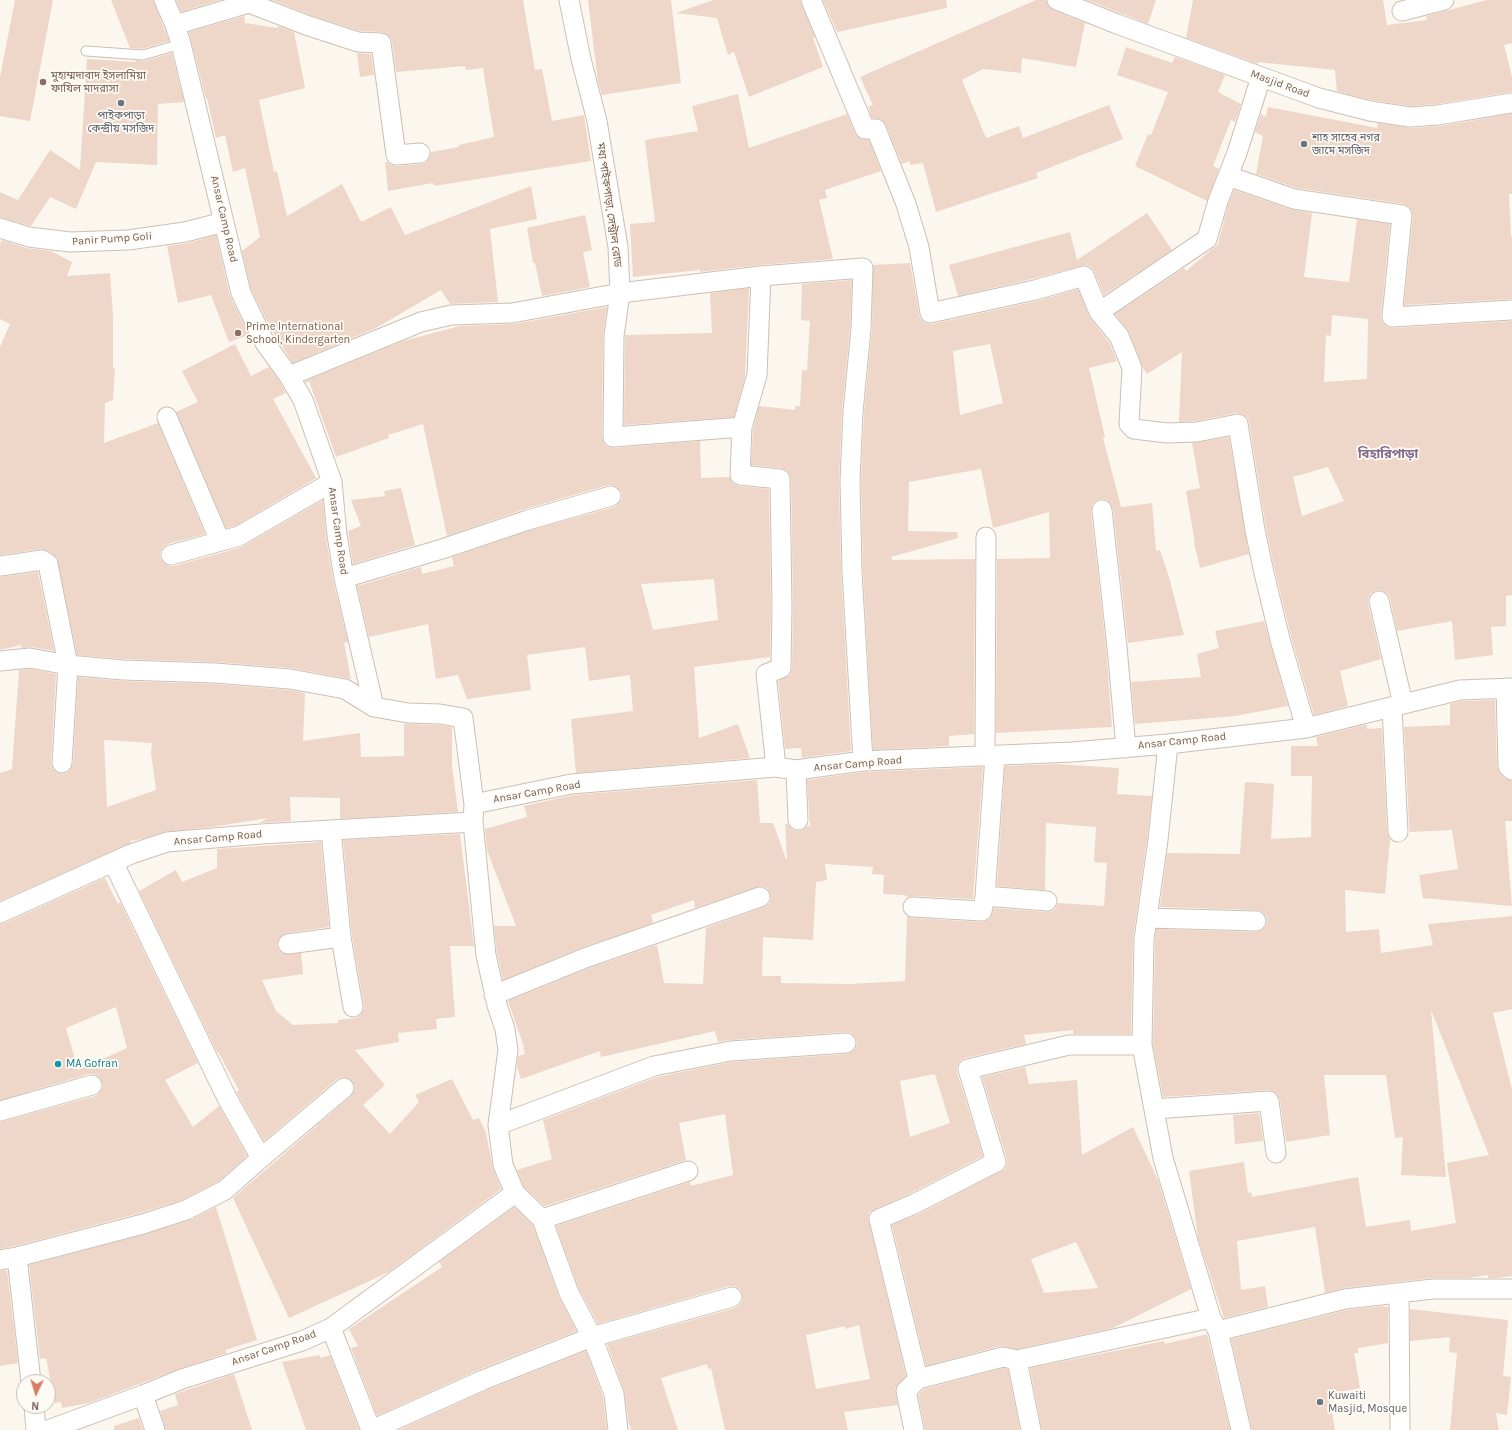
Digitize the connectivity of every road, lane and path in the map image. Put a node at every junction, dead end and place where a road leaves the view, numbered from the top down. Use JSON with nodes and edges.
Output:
{"nodes":[{"id":1,"x":164,"y":0,"type":"edge"},
{"id":2,"x":569,"y":0,"type":"edge"},
{"id":3,"x":811,"y":0,"type":"edge"},
{"id":4,"x":1057,"y":0,"type":"edge"},
{"id":5,"x":1444,"y":0,"type":"edge"},
{"id":6,"x":1402,"y":11,"type":"dead end"},
{"id":7,"x":176,"y":25,"type":"junction"},
{"id":8,"x":181,"y":44,"type":"junction"},
{"id":9,"x":86,"y":51,"type":"dead end"},
{"id":10,"x":1261,"y":77,"type":"junction"},
{"id":11,"x":1512,"y":104,"type":"edge"},
{"id":12,"x":420,"y":153,"type":"dead end"},
{"id":13,"x":1228,"y":176,"type":"junction"},
{"id":14,"x":224,"y":222,"type":"junction"},
{"id":15,"x":0,"y":228,"type":"edge"},
{"id":16,"x":761,"y":276,"type":"junction"},
{"id":17,"x":620,"y":293,"type":"junction"},
{"id":18,"x":1512,"y":310,"type":"edge"},
{"id":19,"x":1099,"y":312,"type":"junction"},
{"id":20,"x":289,"y":376,"type":"junction"},
{"id":21,"x":167,"y":418,"type":"dead end"},
{"id":22,"x":742,"y":427,"type":"junction"},
{"id":23,"x":332,"y":482,"type":"junction"},
{"id":24,"x":611,"y":496,"type":"dead end"},
{"id":25,"x":1102,"y":510,"type":"dead end"},
{"id":26,"x":986,"y":538,"type":"dead end"},
{"id":27,"x":220,"y":541,"type":"junction"},
{"id":28,"x":171,"y":556,"type":"dead end"},
{"id":29,"x":0,"y":566,"type":"edge"},
{"id":30,"x":344,"y":578,"type":"junction"},
{"id":31,"x":1379,"y":601,"type":"dead end"},
{"id":32,"x":0,"y":661,"type":"edge"},
{"id":33,"x":68,"y":664,"type":"junction"},
{"id":34,"x":1509,"y":688,"type":"edge"},
{"id":35,"x":1397,"y":706,"type":"junction"},
{"id":36,"x":374,"y":707,"type":"junction"},
{"id":37,"x":1306,"y":728,"type":"junction"},
{"id":38,"x":1168,"y":744,"type":"junction"},
{"id":39,"x":1126,"y":748,"type":"junction"},
{"id":40,"x":990,"y":756,"type":"junction"},
{"id":41,"x":863,"y":761,"type":"junction"},
{"id":42,"x":62,"y":763,"type":"dead end"},
{"id":43,"x":776,"y":767,"type":"junction"},
{"id":44,"x":796,"y":770,"type":"junction"},
{"id":45,"x":1512,"y":770,"type":"edge"},
{"id":46,"x":474,"y":804,"type":"junction"},
{"id":47,"x":798,"y":820,"type":"dead end"},
{"id":48,"x":473,"y":822,"type":"junction"},
{"id":49,"x":331,"y":830,"type":"junction"},
{"id":50,"x":1398,"y":832,"type":"dead end"},
{"id":51,"x":112,"y":862,"type":"junction"},
{"id":52,"x":985,"y":896,"type":"junction"},
{"id":53,"x":760,"y":897,"type":"dead end"},
{"id":54,"x":1047,"y":901,"type":"dead end"},
{"id":55,"x":913,"y":907,"type":"dead end"},
{"id":56,"x":0,"y":913,"type":"edge"},
{"id":57,"x":1147,"y":918,"type":"junction"},
{"id":58,"x":1256,"y":922,"type":"dead end"},
{"id":59,"x":341,"y":937,"type":"junction"},
{"id":60,"x":288,"y":944,"type":"dead end"},
{"id":61,"x":494,"y":995,"type":"junction"},
{"id":62,"x":353,"y":1007,"type":"dead end"},
{"id":63,"x":846,"y":1043,"type":"dead end"},
{"id":64,"x":1142,"y":1044,"type":"junction"},
{"id":65,"x":92,"y":1085,"type":"dead end"},
{"id":66,"x":344,"y":1088,"type":"dead end"},
{"id":67,"x":1154,"y":1109,"type":"junction"},
{"id":68,"x":0,"y":1111,"type":"edge"},
{"id":69,"x":498,"y":1125,"type":"junction"},
{"id":70,"x":1276,"y":1154,"type":"dead end"},
{"id":71,"x":261,"y":1158,"type":"junction"},
{"id":72,"x":688,"y":1171,"type":"dead end"},
{"id":73,"x":514,"y":1193,"type":"junction"},
{"id":74,"x":542,"y":1219,"type":"junction"},
{"id":75,"x":8,"y":1259,"type":"edge"},
{"id":76,"x":1512,"y":1289,"type":"edge"},
{"id":77,"x":1400,"y":1293,"type":"junction"},
{"id":78,"x":732,"y":1297,"type":"dead end"},
{"id":79,"x":1214,"y":1325,"type":"junction"},
{"id":80,"x":331,"y":1328,"type":"junction"},
{"id":81,"x":592,"y":1338,"type":"junction"},
{"id":82,"x":1017,"y":1360,"type":"junction"},
{"id":83,"x":30,"y":1374,"type":"edge"},
{"id":84,"x":918,"y":1379,"type":"junction"},
{"id":85,"x":143,"y":1395,"type":"junction"},
{"id":86,"x":35,"y":1414,"type":"edge"},
{"id":87,"x":36,"y":1430,"type":"edge"},
{"id":88,"x":48,"y":1430,"type":"edge"},
{"id":89,"x":155,"y":1430,"type":"edge"},
{"id":90,"x":372,"y":1430,"type":"edge"},
{"id":91,"x":618,"y":1430,"type":"edge"},
{"id":92,"x":914,"y":1430,"type":"edge"},
{"id":93,"x":1031,"y":1430,"type":"edge"},
{"id":94,"x":1242,"y":1430,"type":"edge"},
{"id":95,"x":1400,"y":1430,"type":"edge"}],
"edges":[{"from":1,"to":7,"type":"street","name":"Ansar Camp Road"},
{"from":2,"to":17,"type":"street","name":"মধ্য পাইকপাড়া, সেন্ট্রাল রোড"},
{"from":3,"to":19,"type":"street"},
{"from":4,"to":10,"type":"street","name":"Masjid Road"},
{"from":5,"to":6,"type":"street"},
{"from":7,"to":8,"type":"street","name":"Ansar Camp Road"},
{"from":7,"to":12,"type":"street"},
{"from":8,"to":9,"type":"lane"},
{"from":8,"to":14,"type":"street","name":"Ansar Camp Road"},
{"from":10,"to":11,"type":"street","name":"Masjid Road"},
{"from":10,"to":13,"type":"street"},
{"from":13,"to":18,"type":"street"},
{"from":13,"to":19,"type":"street"},
{"from":14,"to":15,"type":"street","name":"Panir Pump Goli"},
{"from":14,"to":20,"type":"street","name":"Ansar Camp Road"},
{"from":16,"to":17,"type":"street"},
{"from":16,"to":22,"type":"street"},
{"from":16,"to":41,"type":"street"},
{"from":17,"to":20,"type":"street"},
{"from":17,"to":22,"type":"street","name":"মধ্য পাইকপাড়া, সেন্ট্রাল রোড"},
{"from":19,"to":37,"type":"street"},
{"from":20,"to":23,"type":"street","name":"Ansar Camp Road"},
{"from":21,"to":27,"type":"street"},
{"from":22,"to":43,"type":"street"},
{"from":23,"to":27,"type":"street"},
{"from":23,"to":30,"type":"street","name":"Ansar Camp Road"},
{"from":24,"to":30,"type":"street"},
{"from":25,"to":39,"type":"street"},
{"from":26,"to":40,"type":"street"},
{"from":27,"to":28,"type":"street"},
{"from":29,"to":33,"type":"street"},
{"from":30,"to":36,"type":"street","name":"Ansar Camp Road"},
{"from":31,"to":35,"type":"street"},
{"from":32,"to":33,"type":"street"},
{"from":33,"to":36,"type":"street"},
{"from":33,"to":42,"type":"street"},
{"from":34,"to":35,"type":"street","name":"Ansar Camp Road"},
{"from":34,"to":45,"type":"street"},
{"from":35,"to":37,"type":"street","name":"Ansar Camp Road"},
{"from":35,"to":50,"type":"street"},
{"from":36,"to":46,"type":"street"},
{"from":37,"to":38,"type":"street","name":"Ansar Camp Road"},
{"from":38,"to":39,"type":"street","name":"Ansar Camp Road"},
{"from":38,"to":57,"type":"street"},
{"from":39,"to":40,"type":"street","name":"Ansar Camp Road"},
{"from":40,"to":41,"type":"street","name":"Ansar Camp Road"},
{"from":40,"to":52,"type":"street"},
{"from":41,"to":44,"type":"street","name":"Ansar Camp Road"},
{"from":43,"to":44,"type":"street","name":"Ansar Camp Road"},
{"from":43,"to":46,"type":"street","name":"Ansar Camp Road"},
{"from":44,"to":47,"type":"street"},
{"from":46,"to":48,"type":"street"},
{"from":48,"to":49,"type":"street","name":"Ansar Camp Road"},
{"from":48,"to":61,"type":"street"},
{"from":49,"to":51,"type":"street","name":"Ansar Camp Road"},
{"from":49,"to":59,"type":"street"},
{"from":51,"to":56,"type":"street","name":"Ansar Camp Road"},
{"from":51,"to":71,"type":"street"},
{"from":52,"to":54,"type":"street"},
{"from":52,"to":55,"type":"street"},
{"from":53,"to":61,"type":"street"},
{"from":57,"to":58,"type":"street"},
{"from":57,"to":64,"type":"street"},
{"from":59,"to":60,"type":"street"},
{"from":59,"to":62,"type":"street"},
{"from":61,"to":69,"type":"street"},
{"from":63,"to":69,"type":"street"},
{"from":64,"to":67,"type":"street"},
{"from":64,"to":84,"type":"street"},
{"from":65,"to":68,"type":"street"},
{"from":66,"to":71,"type":"street"},
{"from":67,"to":70,"type":"street"},
{"from":67,"to":79,"type":"street"},
{"from":69,"to":73,"type":"street"},
{"from":71,"to":75,"type":"street"},
{"from":72,"to":74,"type":"street"},
{"from":73,"to":74,"type":"street"},
{"from":73,"to":80,"type":"street","name":"Ansar Camp Road"},
{"from":74,"to":81,"type":"street"},
{"from":75,"to":83,"type":"street"},
{"from":76,"to":77,"type":"street"},
{"from":77,"to":79,"type":"street"},
{"from":77,"to":95,"type":"street"},
{"from":78,"to":81,"type":"street"},
{"from":79,"to":82,"type":"street"},
{"from":79,"to":94,"type":"street"},
{"from":80,"to":85,"type":"street","name":"Ansar Camp Road"},
{"from":80,"to":90,"type":"street"},
{"from":81,"to":90,"type":"street"},
{"from":81,"to":91,"type":"street"},
{"from":82,"to":84,"type":"street"},
{"from":82,"to":93,"type":"street"},
{"from":84,"to":92,"type":"street"},
{"from":85,"to":88,"type":"street","name":"Ansar Camp Road"},
{"from":85,"to":89,"type":"street"},
{"from":86,"to":87,"type":"street"}]}
